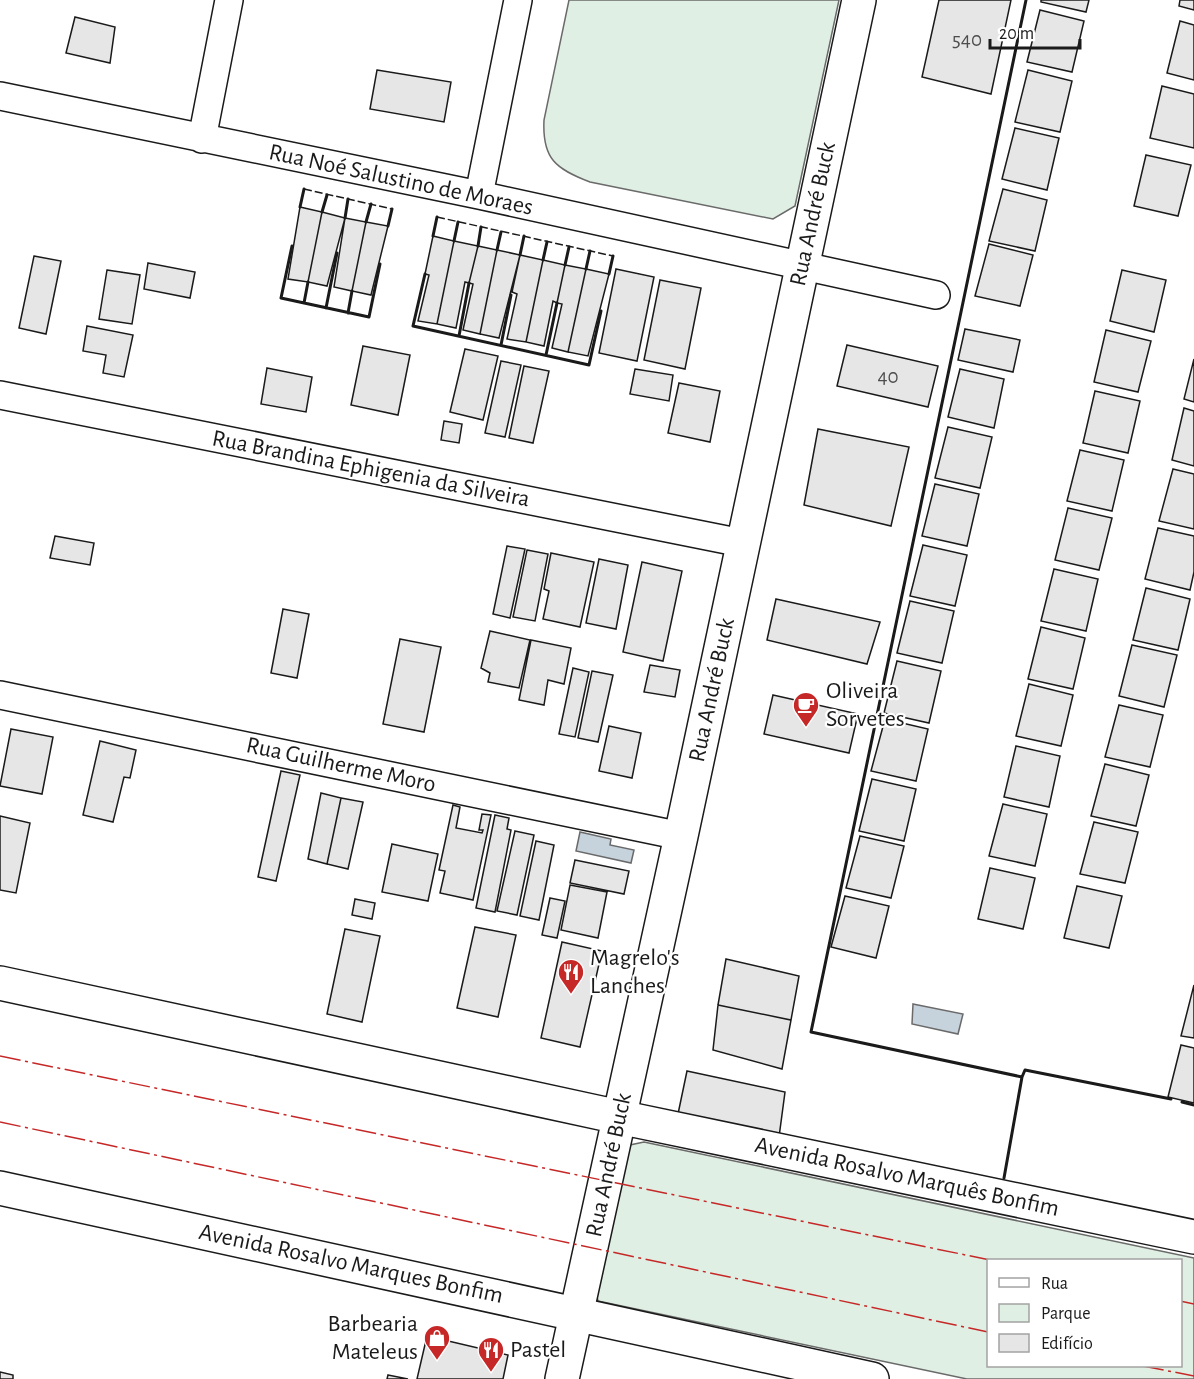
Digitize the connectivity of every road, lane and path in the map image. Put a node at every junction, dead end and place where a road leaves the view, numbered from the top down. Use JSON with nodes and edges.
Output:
{"nodes":[{"id":1,"x":229,"y":0,"type":"edge"},
{"id":2,"x":518,"y":0,"type":"edge"},
{"id":3,"x":859,"y":0,"type":"edge"},
{"id":4,"x":0,"y":96,"type":"edge"},
{"id":5,"x":202,"y":139,"type":"junction"},
{"id":6,"x":479,"y":195,"type":"junction"},
{"id":7,"x":802,"y":265,"type":"junction"},
{"id":8,"x":936,"y":296,"type":"dead end"},
{"id":9,"x":0,"y":395,"type":"edge"},
{"id":10,"x":742,"y":543,"type":"junction"},
{"id":11,"x":0,"y":695,"type":"edge"},
{"id":12,"x":681,"y":836,"type":"junction"},
{"id":13,"x":0,"y":983,"type":"edge"},
{"id":14,"x":620,"y":1117,"type":"junction"},
{"id":15,"x":0,"y":1188,"type":"edge"},
{"id":16,"x":1194,"y":1237,"type":"edge"},
{"id":17,"x":576,"y":1313,"type":"junction"},
{"id":18,"x":562,"y":1379,"type":"edge"},
{"id":19,"x":872,"y":1379,"type":"edge"}],
"edges":[{"from":1,"to":5,"type":"street"},
{"from":2,"to":6,"type":"street"},
{"from":3,"to":7,"type":"street","name":"Rua André Buck"},
{"from":4,"to":5,"type":"street","name":"Rua Noé Salustino de Moraes"},
{"from":5,"to":6,"type":"street","name":"Rua Noé Salustino de Moraes"},
{"from":6,"to":7,"type":"street","name":"Rua Noé Salustino de Moraes"},
{"from":7,"to":8,"type":"street","name":"Rua Noé Salustino de Moraes"},
{"from":7,"to":10,"type":"street","name":"Rua André Buck"},
{"from":9,"to":10,"type":"street","name":"Rua Brandina Ephigenia da Silveira"},
{"from":10,"to":12,"type":"street","name":"Rua André Buck"},
{"from":11,"to":12,"type":"street","name":"Rua Guilherme Moro"},
{"from":12,"to":14,"type":"street","name":"Rua André Buck"},
{"from":13,"to":14,"type":"street"},
{"from":14,"to":16,"type":"street","name":"Avenida Rosalvo Marquês Bonfim"},
{"from":14,"to":17,"type":"street","name":"Rua André Buck"},
{"from":15,"to":17,"type":"street","name":"Avenida Rosalvo Marques Bonfim"},
{"from":17,"to":18,"type":"street","name":"Rua André Buck"},
{"from":17,"to":19,"type":"street","name":"Avenida Rosalvo Marques Bonfim"}]}
